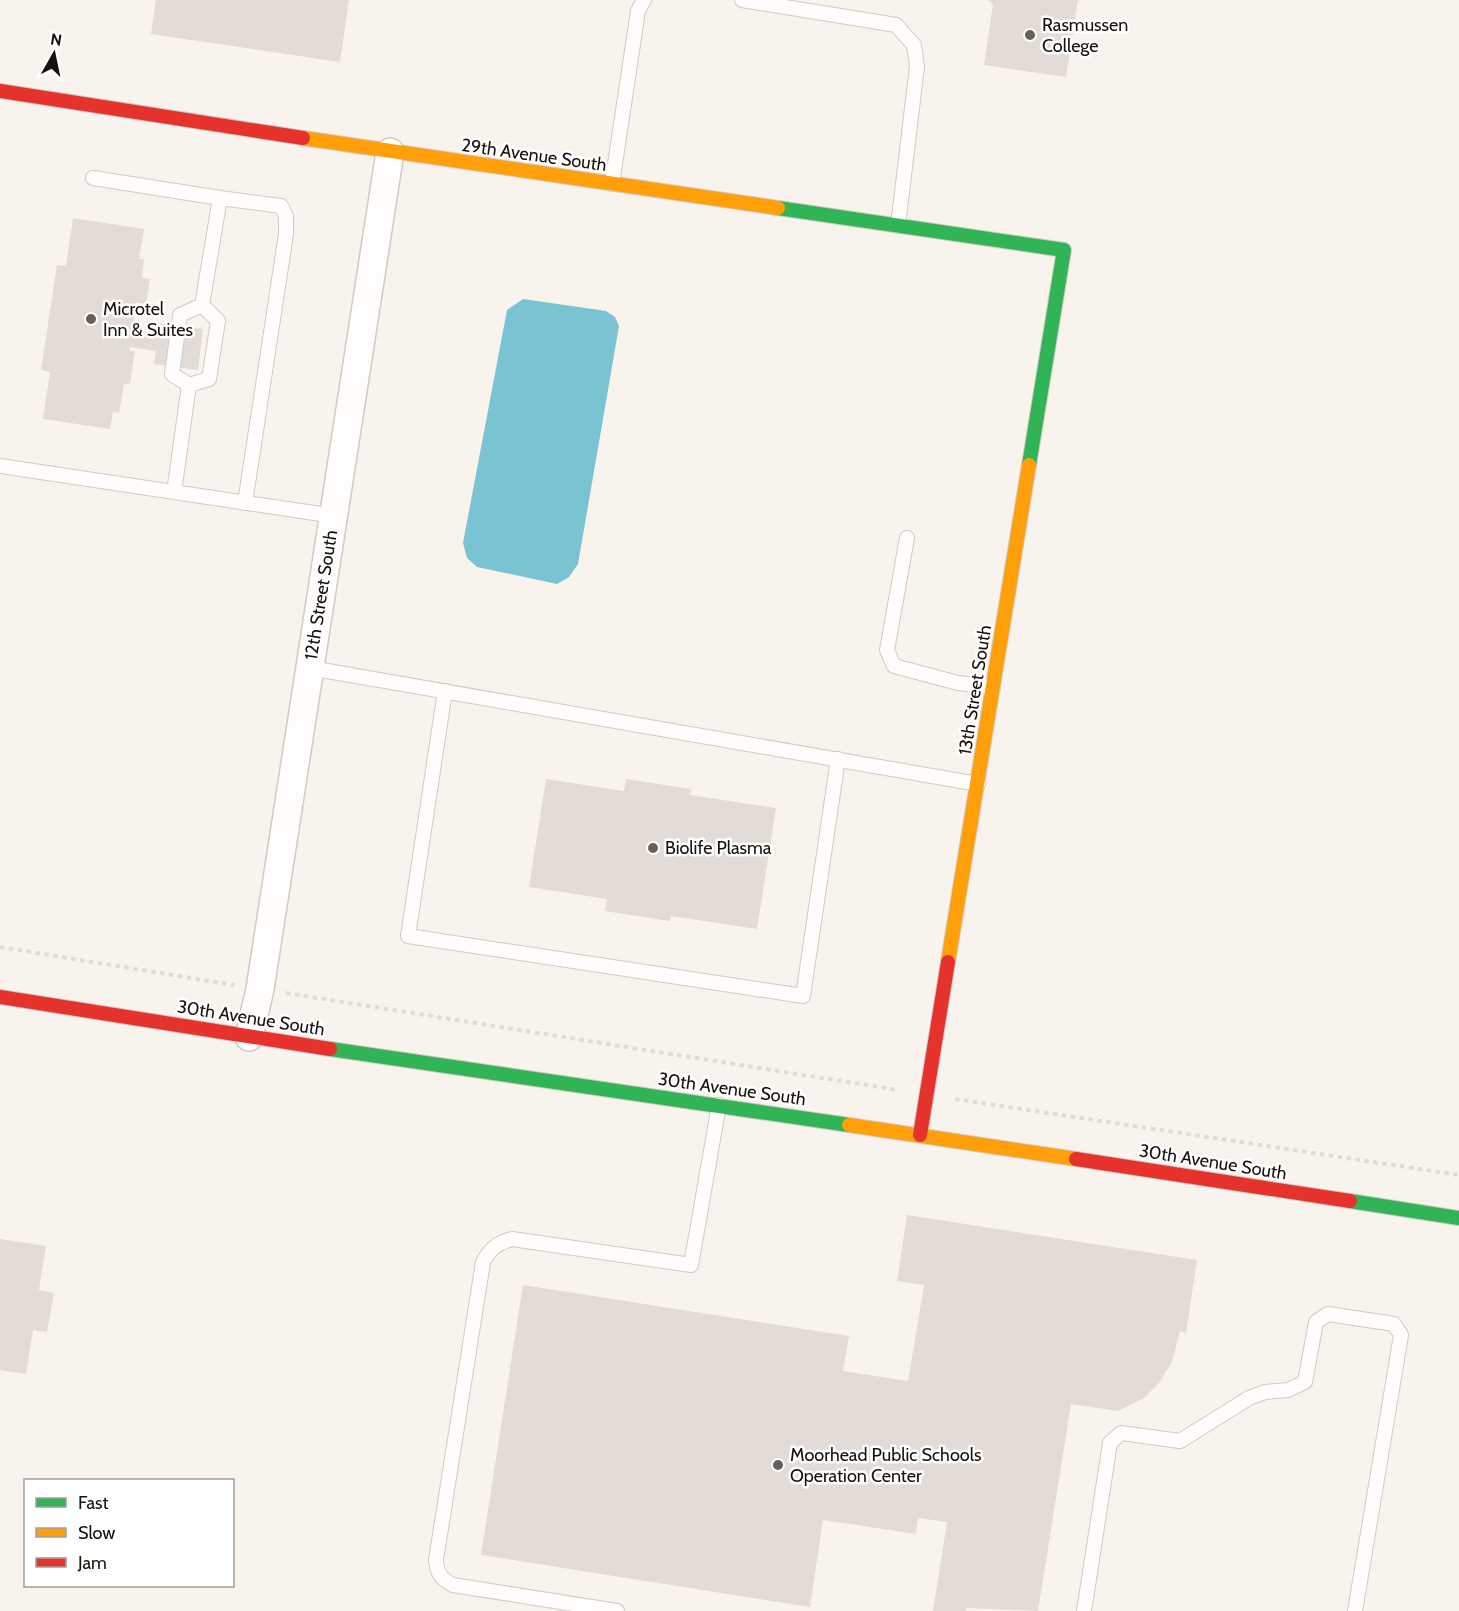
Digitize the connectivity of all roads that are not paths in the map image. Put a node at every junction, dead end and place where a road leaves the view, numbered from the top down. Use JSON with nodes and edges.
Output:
{"nodes":[{"id":1,"x":644,"y":0,"type":"edge"},
{"id":2,"x":742,"y":0,"type":"edge"},
{"id":3,"x":0,"y":91,"type":"edge"},
{"id":4,"x":390,"y":152,"type":"junction"},
{"id":5,"x":93,"y":178,"type":"dead end"},
{"id":6,"x":612,"y":184,"type":"junction"},
{"id":7,"x":220,"y":198,"type":"junction"},
{"id":8,"x":898,"y":226,"type":"junction"},
{"id":9,"x":1064,"y":250,"type":"joint"},
{"id":10,"x":202,"y":305,"type":"junction"},
{"id":11,"x":189,"y":385,"type":"junction"},
{"id":12,"x":0,"y":466,"type":"edge"},
{"id":13,"x":174,"y":492,"type":"junction"},
{"id":14,"x":245,"y":503,"type":"junction"},
{"id":15,"x":334,"y":516,"type":"junction"},
{"id":16,"x":907,"y":538,"type":"dead end"},
{"id":17,"x":310,"y":668,"type":"junction"},
{"id":18,"x":993,"y":687,"type":"junction"},
{"id":19,"x":445,"y":691,"type":"junction"},
{"id":20,"x":838,"y":759,"type":"junction"},
{"id":21,"x":978,"y":784,"type":"junction"},
{"id":22,"x":0,"y":997,"type":"edge"},
{"id":23,"x":249,"y":1037,"type":"junction"},
{"id":24,"x":719,"y":1105,"type":"junction"},
{"id":25,"x":920,"y":1135,"type":"junction"},
{"id":26,"x":1459,"y":1218,"type":"edge"},
{"id":27,"x":616,"y":1611,"type":"edge"},
{"id":28,"x":1084,"y":1611,"type":"edge"},
{"id":29,"x":1354,"y":1611,"type":"edge"}],
"edges":[{"from":1,"to":6,"type":"lane"},
{"from":2,"to":8,"type":"lane"},
{"from":3,"to":4,"type":"street","name":"29th Avenue South"},
{"from":4,"to":6,"type":"street","name":"29th Avenue South"},
{"from":4,"to":15,"type":"street","name":"12th Street South"},
{"from":5,"to":7,"type":"lane"},
{"from":6,"to":8,"type":"street","name":"29th Avenue South"},
{"from":7,"to":10,"type":"lane"},
{"from":7,"to":14,"type":"lane"},
{"from":8,"to":9,"type":"street","name":"29th Avenue South"},
{"from":9,"to":18,"type":"street","name":"13th Street South"},
{"from":10,"to":11,"type":"lane"},
{"from":10,"to":11,"type":"lane"},
{"from":11,"to":13,"type":"lane"},
{"from":12,"to":13,"type":"lane"},
{"from":13,"to":14,"type":"lane"},
{"from":14,"to":15,"type":"lane"},
{"from":15,"to":17,"type":"street","name":"12th Street South"},
{"from":16,"to":18,"type":"lane"},
{"from":17,"to":19,"type":"lane"},
{"from":17,"to":23,"type":"street","name":"12th Street South"},
{"from":18,"to":21,"type":"street","name":"13th Street South"},
{"from":19,"to":20,"type":"lane"},
{"from":19,"to":20,"type":"lane"},
{"from":20,"to":21,"type":"lane"},
{"from":21,"to":25,"type":"street","name":"13th Street South"},
{"from":22,"to":23,"type":"street","name":"30th Avenue South"},
{"from":23,"to":24,"type":"street","name":"30th Avenue South"},
{"from":24,"to":25,"type":"street","name":"30th Avenue South"},
{"from":24,"to":27,"type":"lane"},
{"from":25,"to":26,"type":"street","name":"30th Avenue South"},
{"from":28,"to":29,"type":"lane"}]}
